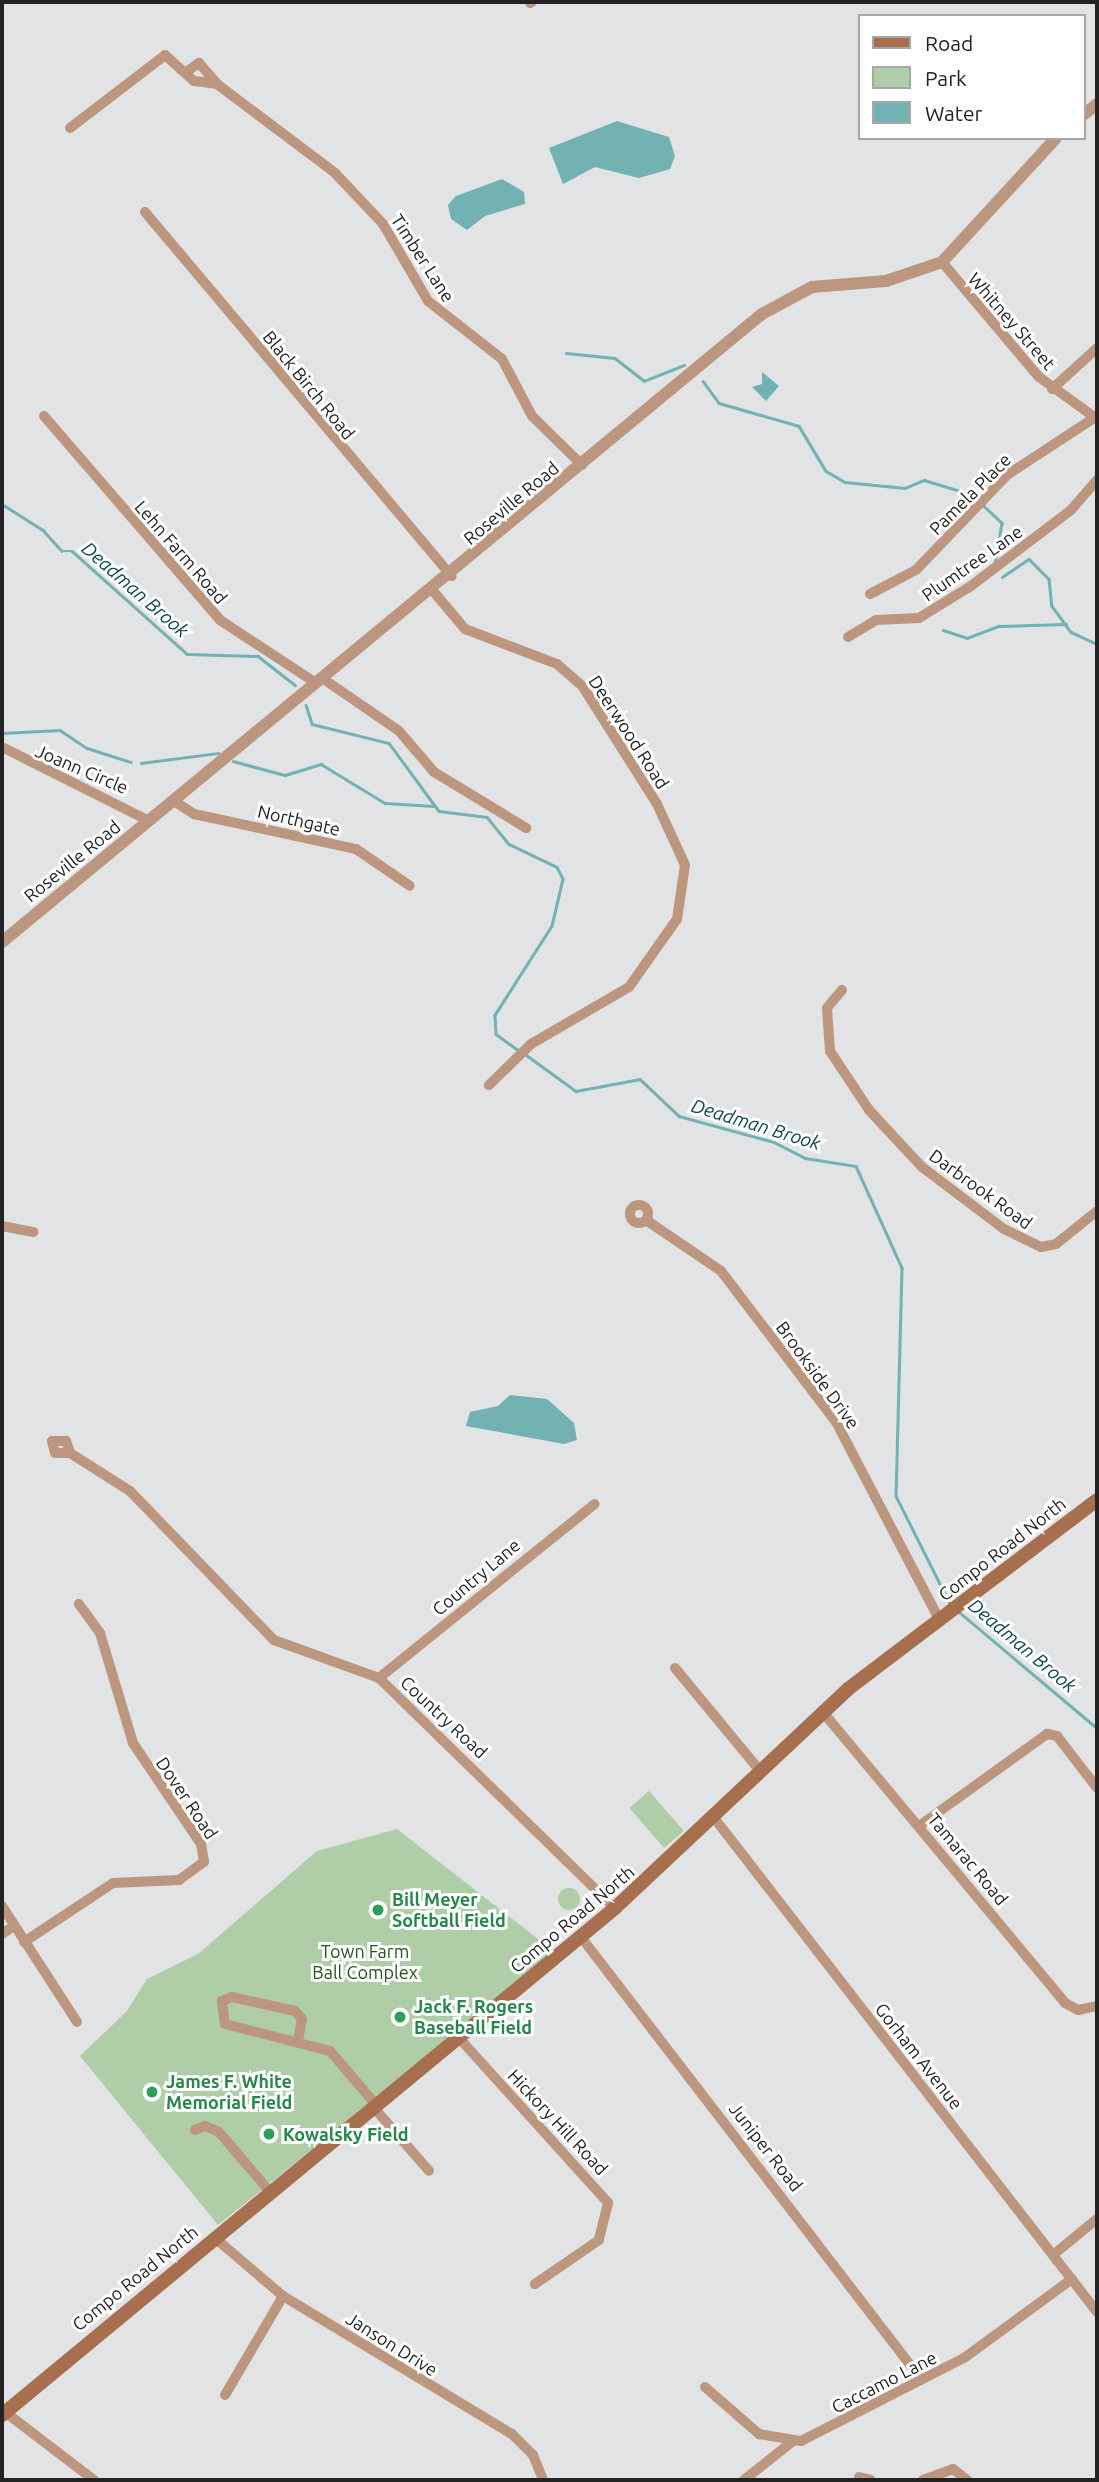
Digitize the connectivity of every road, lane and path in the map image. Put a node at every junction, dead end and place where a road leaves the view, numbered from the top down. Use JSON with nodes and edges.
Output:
{"nodes":[{"id":1,"x":186,"y":72,"type":"junction"},
{"id":2,"x":217,"y":84,"type":"junction"},
{"id":3,"x":70,"y":128,"type":"dead end"},
{"id":4,"x":1054,"y":140,"type":"edge"},
{"id":5,"x":145,"y":212,"type":"dead end"},
{"id":6,"x":942,"y":262,"type":"junction"},
{"id":7,"x":1097,"y":348,"type":"edge"},
{"id":8,"x":1052,"y":389,"type":"junction"},
{"id":9,"x":44,"y":416,"type":"dead end"},
{"id":10,"x":1096,"y":419,"type":"edge"},
{"id":11,"x":582,"y":465,"type":"junction"},
{"id":12,"x":1097,"y":480,"type":"edge"},
{"id":13,"x":452,"y":576,"type":"junction"},
{"id":14,"x":433,"y":591,"type":"junction"},
{"id":15,"x":870,"y":594,"type":"dead end"},
{"id":16,"x":848,"y":637,"type":"dead end"},
{"id":17,"x":319,"y":680,"type":"junction"},
{"id":18,"x":2,"y":747,"type":"edge"},
{"id":19,"x":174,"y":801,"type":"junction"},
{"id":20,"x":149,"y":821,"type":"junction"},
{"id":21,"x":526,"y":828,"type":"dead end"},
{"id":22,"x":410,"y":886,"type":"dead end"},
{"id":23,"x":2,"y":942,"type":"edge"},
{"id":24,"x":842,"y":990,"type":"dead end"},
{"id":25,"x":489,"y":1085,"type":"dead end"},
{"id":26,"x":1097,"y":1211,"type":"edge"},
{"id":27,"x":646,"y":1220,"type":"dead end"},
{"id":28,"x":2,"y":1226,"type":"edge"},
{"id":29,"x":33,"y":1232,"type":"dead end"},
{"id":30,"x":69,"y":1453,"type":"dead end"},
{"id":31,"x":1097,"y":1500,"type":"edge"},
{"id":32,"x":595,"y":1504,"type":"dead end"},
{"id":33,"x":79,"y":1604,"type":"dead end"},
{"id":34,"x":950,"y":1613,"type":"junction"},
{"id":35,"x":675,"y":1668,"type":"dead end"},
{"id":36,"x":379,"y":1678,"type":"junction"},
{"id":37,"x":822,"y":1711,"type":"junction"},
{"id":38,"x":761,"y":1772,"type":"junction"},
{"id":39,"x":1097,"y":1788,"type":"edge"},
{"id":40,"x":716,"y":1819,"type":"junction"},
{"id":41,"x":919,"y":1826,"type":"junction"},
{"id":42,"x":2,"y":1906,"type":"edge"},
{"id":43,"x":615,"y":1909,"type":"junction"},
{"id":44,"x":14,"y":1926,"type":"junction"},
{"id":45,"x":2,"y":1934,"type":"edge"},
{"id":46,"x":581,"y":1937,"type":"junction"},
{"id":47,"x":24,"y":1942,"type":"junction"},
{"id":48,"x":1097,"y":2006,"type":"edge"},
{"id":49,"x":77,"y":2022,"type":"dead end"},
{"id":50,"x":460,"y":2039,"type":"junction"},
{"id":51,"x":298,"y":2040,"type":"junction"},
{"id":52,"x":377,"y":2108,"type":"junction"},
{"id":53,"x":195,"y":2130,"type":"dead end"},
{"id":54,"x":429,"y":2171,"type":"dead end"},
{"id":55,"x":271,"y":2193,"type":"junction"},
{"id":56,"x":1097,"y":2219,"type":"edge"},
{"id":57,"x":215,"y":2238,"type":"junction"},
{"id":58,"x":1053,"y":2255,"type":"junction"},
{"id":59,"x":1072,"y":2279,"type":"junction"},
{"id":60,"x":535,"y":2284,"type":"dead end"},
{"id":61,"x":284,"y":2296,"type":"junction"},
{"id":62,"x":1097,"y":2312,"type":"edge"},
{"id":63,"x":921,"y":2379,"type":"junction"},
{"id":64,"x":705,"y":2388,"type":"dead end"},
{"id":65,"x":225,"y":2395,"type":"dead end"},
{"id":66,"x":3,"y":2413,"type":"edge"},
{"id":67,"x":793,"y":2441,"type":"junction"},
{"id":68,"x":859,"y":2477,"type":"dead end"},
{"id":69,"x":94,"y":2480,"type":"edge"},
{"id":70,"x":543,"y":2480,"type":"edge"},
{"id":71,"x":744,"y":2480,"type":"edge"},
{"id":72,"x":871,"y":2480,"type":"edge"},
{"id":73,"x":922,"y":2480,"type":"edge"},
{"id":74,"x":967,"y":2480,"type":"edge"}],
"edges":[{"from":1,"to":2,"type":"street","name":"Timber Lane"},
{"from":1,"to":2,"type":"street","name":"Timber Lane"},
{"from":1,"to":3,"type":"street","name":"Timber Lane"},
{"from":2,"to":11,"type":"street","name":"Timber Lane"},
{"from":4,"to":6,"type":"street","name":"Roseville Road"},
{"from":5,"to":13,"type":"street","name":"Black Birch Road"},
{"from":6,"to":8,"type":"street","name":"Whitney Street"},
{"from":6,"to":11,"type":"street","name":"Roseville Road"},
{"from":7,"to":8,"type":"street"},
{"from":8,"to":10,"type":"street","name":"Whitney Street"},
{"from":9,"to":17,"type":"street","name":"Lehn Farm Road"},
{"from":10,"to":15,"type":"street","name":"Pamela Place"},
{"from":11,"to":13,"type":"street","name":"Roseville Road"},
{"from":12,"to":16,"type":"street","name":"Plumtree Lane"},
{"from":13,"to":14,"type":"street","name":"Roseville Road"},
{"from":14,"to":17,"type":"street","name":"Roseville Road"},
{"from":14,"to":25,"type":"street","name":"Deerwood Road"},
{"from":17,"to":19,"type":"street","name":"Roseville Road"},
{"from":17,"to":21,"type":"street","name":"Lehn Farm Road"},
{"from":18,"to":20,"type":"street","name":"Joann Circle"},
{"from":19,"to":20,"type":"street","name":"Roseville Road"},
{"from":19,"to":22,"type":"street","name":"Northgate"},
{"from":20,"to":23,"type":"street","name":"Roseville Road"},
{"from":24,"to":26,"type":"street","name":"Darbrook Road"},
{"from":27,"to":34,"type":"street","name":"Brookside Drive"},
{"from":28,"to":29,"type":"street"},
{"from":30,"to":36,"type":"street","name":"Country Road"},
{"from":31,"to":34,"type":"main road","name":"Compo Road North"},
{"from":32,"to":36,"type":"street","name":"Country Lane"},
{"from":33,"to":47,"type":"street","name":"Dover Road"},
{"from":34,"to":37,"type":"main road","name":"Compo Road North"},
{"from":35,"to":38,"type":"street"},
{"from":36,"to":43,"type":"street","name":"Country Road"},
{"from":37,"to":38,"type":"main road","name":"Compo Road North"},
{"from":37,"to":41,"type":"street","name":"Tamarac Road"},
{"from":38,"to":40,"type":"main road","name":"Compo Road North"},
{"from":39,"to":41,"type":"street"},
{"from":40,"to":43,"type":"main road","name":"Compo Road North"},
{"from":40,"to":58,"type":"street","name":"Gorham Avenue"},
{"from":41,"to":48,"type":"street","name":"Tamarac Road"},
{"from":42,"to":44,"type":"street"},
{"from":43,"to":46,"type":"main road","name":"Compo Road North"},
{"from":44,"to":45,"type":"street"},
{"from":44,"to":47,"type":"street"},
{"from":46,"to":50,"type":"main road","name":"Compo Road North"},
{"from":46,"to":63,"type":"street","name":"Juniper Road"},
{"from":47,"to":49,"type":"street"},
{"from":50,"to":52,"type":"main road","name":"Compo Road North"},
{"from":50,"to":60,"type":"street","name":"Hickory Hill Road"},
{"from":51,"to":51,"type":"street"},
{"from":51,"to":52,"type":"street"},
{"from":52,"to":54,"type":"street"},
{"from":52,"to":55,"type":"main road","name":"Compo Road North"},
{"from":53,"to":55,"type":"street"},
{"from":55,"to":57,"type":"main road","name":"Compo Road North"},
{"from":56,"to":58,"type":"street"},
{"from":57,"to":61,"type":"street","name":"Janson Drive"},
{"from":57,"to":66,"type":"main road","name":"Compo Road North"},
{"from":58,"to":59,"type":"street","name":"Gorham Avenue"},
{"from":59,"to":62,"type":"street","name":"Gorham Avenue"},
{"from":59,"to":63,"type":"street","name":"Caccamo Lane"},
{"from":61,"to":65,"type":"street"},
{"from":61,"to":70,"type":"street","name":"Janson Drive"},
{"from":63,"to":67,"type":"street","name":"Caccamo Lane"},
{"from":64,"to":67,"type":"street"},
{"from":66,"to":69,"type":"street"},
{"from":67,"to":71,"type":"street","name":"Caccamo Lane"},
{"from":68,"to":72,"type":"street"},
{"from":73,"to":74,"type":"street"}]}
